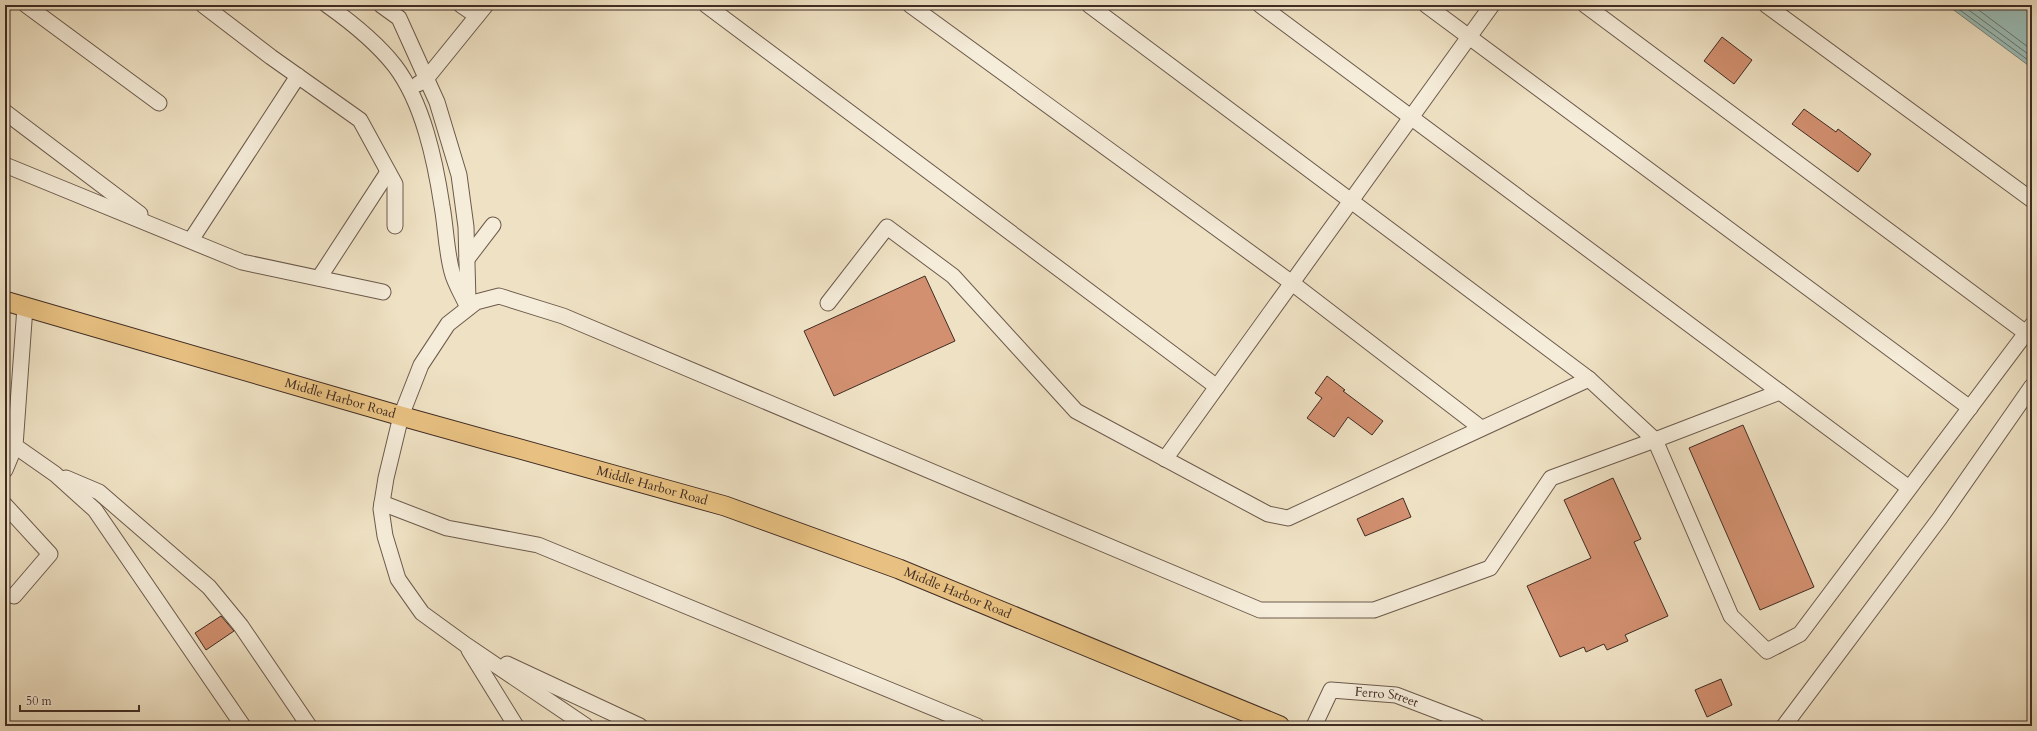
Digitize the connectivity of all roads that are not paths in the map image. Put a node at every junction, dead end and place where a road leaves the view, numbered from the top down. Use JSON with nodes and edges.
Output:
{"nodes":[{"id":1,"x":26,"y":5,"type":"edge"},
{"id":2,"x":203,"y":5,"type":"edge"},
{"id":3,"x":327,"y":5,"type":"edge"},
{"id":4,"x":381,"y":5,"type":"edge"},
{"id":5,"x":461,"y":5,"type":"edge"},
{"id":6,"x":706,"y":5,"type":"edge"},
{"id":7,"x":910,"y":5,"type":"edge"},
{"id":8,"x":1089,"y":5,"type":"edge"},
{"id":9,"x":1260,"y":5,"type":"edge"},
{"id":10,"x":1426,"y":5,"type":"edge"},
{"id":11,"x":1492,"y":5,"type":"edge"},
{"id":12,"x":1585,"y":5,"type":"edge"},
{"id":13,"x":1766,"y":5,"type":"edge"},
{"id":14,"x":481,"y":11,"type":"edge"},
{"id":15,"x":1469,"y":36,"type":"junction"},
{"id":16,"x":298,"y":76,"type":"junction"},
{"id":17,"x":426,"y":79,"type":"junction"},
{"id":18,"x":409,"y":90,"type":"junction"},
{"id":19,"x":159,"y":103,"type":"dead end"},
{"id":20,"x":5,"y":112,"type":"edge"},
{"id":21,"x":1410,"y":118,"type":"junction"},
{"id":22,"x":5,"y":165,"type":"edge"},
{"id":23,"x":388,"y":172,"type":"junction"},
{"id":24,"x":2032,"y":200,"type":"edge"},
{"id":25,"x":1351,"y":201,"type":"junction"},
{"id":26,"x":493,"y":225,"type":"dead end"},
{"id":27,"x":395,"y":226,"type":"dead end"},
{"id":28,"x":158,"y":227,"type":"junction"},
{"id":29,"x":191,"y":240,"type":"junction"},
{"id":30,"x":467,"y":259,"type":"junction"},
{"id":31,"x":319,"y":278,"type":"junction"},
{"id":32,"x":1292,"y":283,"type":"junction"},
{"id":33,"x":383,"y":292,"type":"dead end"},
{"id":34,"x":5,"y":301,"type":"edge"},
{"id":35,"x":828,"y":303,"type":"dead end"},
{"id":36,"x":25,"y":307,"type":"junction"},
{"id":37,"x":468,"y":308,"type":"junction"},
{"id":38,"x":2029,"y":329,"type":"edge"},
{"id":39,"x":1589,"y":379,"type":"junction"},
{"id":40,"x":2032,"y":386,"type":"edge"},
{"id":41,"x":1217,"y":387,"type":"junction"},
{"id":42,"x":1780,"y":392,"type":"junction"},
{"id":43,"x":1970,"y":408,"type":"junction"},
{"id":44,"x":401,"y":416,"type":"junction"},
{"id":45,"x":1481,"y":428,"type":"junction"},
{"id":46,"x":1655,"y":440,"type":"junction"},
{"id":47,"x":15,"y":446,"type":"junction"},
{"id":48,"x":1165,"y":459,"type":"junction"},
{"id":49,"x":5,"y":470,"type":"edge"},
{"id":50,"x":55,"y":474,"type":"junction"},
{"id":51,"x":1909,"y":488,"type":"junction"},
{"id":52,"x":382,"y":503,"type":"junction"},
{"id":53,"x":5,"y":505,"type":"edge"},
{"id":54,"x":14,"y":596,"type":"dead end"},
{"id":55,"x":466,"y":646,"type":"junction"},
{"id":56,"x":243,"y":726,"type":"edge"},
{"id":57,"x":309,"y":726,"type":"edge"},
{"id":58,"x":516,"y":726,"type":"edge"},
{"id":59,"x":586,"y":726,"type":"edge"},
{"id":60,"x":640,"y":726,"type":"edge"},
{"id":61,"x":977,"y":726,"type":"edge"},
{"id":62,"x":1280,"y":726,"type":"edge"},
{"id":63,"x":1314,"y":726,"type":"edge"},
{"id":64,"x":1477,"y":726,"type":"edge"},
{"id":65,"x":1784,"y":726,"type":"edge"}],
"edges":[{"from":1,"to":19,"type":"street"},
{"from":2,"to":16,"type":"street"},
{"from":3,"to":18,"type":"street"},
{"from":4,"to":17,"type":"street"},
{"from":5,"to":14,"type":"street"},
{"from":6,"to":41,"type":"street"},
{"from":7,"to":32,"type":"street"},
{"from":8,"to":25,"type":"street"},
{"from":9,"to":21,"type":"street"},
{"from":10,"to":15,"type":"street"},
{"from":11,"to":15,"type":"street"},
{"from":12,"to":38,"type":"street"},
{"from":13,"to":24,"type":"street"},
{"from":14,"to":17,"type":"street"},
{"from":15,"to":21,"type":"street"},
{"from":15,"to":43,"type":"street"},
{"from":16,"to":23,"type":"street"},
{"from":16,"to":29,"type":"street"},
{"from":17,"to":18,"type":"street"},
{"from":17,"to":30,"type":"street"},
{"from":18,"to":37,"type":"street"},
{"from":20,"to":28,"type":"street"},
{"from":21,"to":25,"type":"street"},
{"from":21,"to":42,"type":"street"},
{"from":22,"to":28,"type":"street"},
{"from":23,"to":27,"type":"street"},
{"from":23,"to":31,"type":"street"},
{"from":25,"to":32,"type":"street"},
{"from":25,"to":39,"type":"street"},
{"from":26,"to":30,"type":"street"},
{"from":28,"to":29,"type":"street"},
{"from":29,"to":31,"type":"street"},
{"from":30,"to":37,"type":"street"},
{"from":31,"to":33,"type":"street"},
{"from":32,"to":41,"type":"street"},
{"from":32,"to":45,"type":"street"},
{"from":34,"to":36,"type":"main road","name":"Middle Harbor Road"},
{"from":35,"to":48,"type":"street"},
{"from":36,"to":44,"type":"main road","name":"Middle Harbor Road"},
{"from":36,"to":47,"type":"street"},
{"from":37,"to":44,"type":"street"},
{"from":37,"to":46,"type":"street"},
{"from":38,"to":43,"type":"street"},
{"from":39,"to":45,"type":"street"},
{"from":39,"to":46,"type":"street"},
{"from":40,"to":65,"type":"street"},
{"from":41,"to":48,"type":"street"},
{"from":42,"to":46,"type":"street"},
{"from":42,"to":51,"type":"street"},
{"from":43,"to":51,"type":"street"},
{"from":44,"to":52,"type":"street"},
{"from":44,"to":62,"type":"main road","name":"Middle Harbor Road"},
{"from":45,"to":48,"type":"street"},
{"from":46,"to":51,"type":"street"},
{"from":47,"to":49,"type":"street"},
{"from":47,"to":50,"type":"street"},
{"from":50,"to":56,"type":"street"},
{"from":50,"to":57,"type":"street"},
{"from":52,"to":55,"type":"street"},
{"from":52,"to":61,"type":"street"},
{"from":53,"to":54,"type":"street"},
{"from":55,"to":58,"type":"street"},
{"from":55,"to":59,"type":"street"},
{"from":55,"to":60,"type":"street"},
{"from":63,"to":64,"type":"street","name":"Ferro Street"}]}
